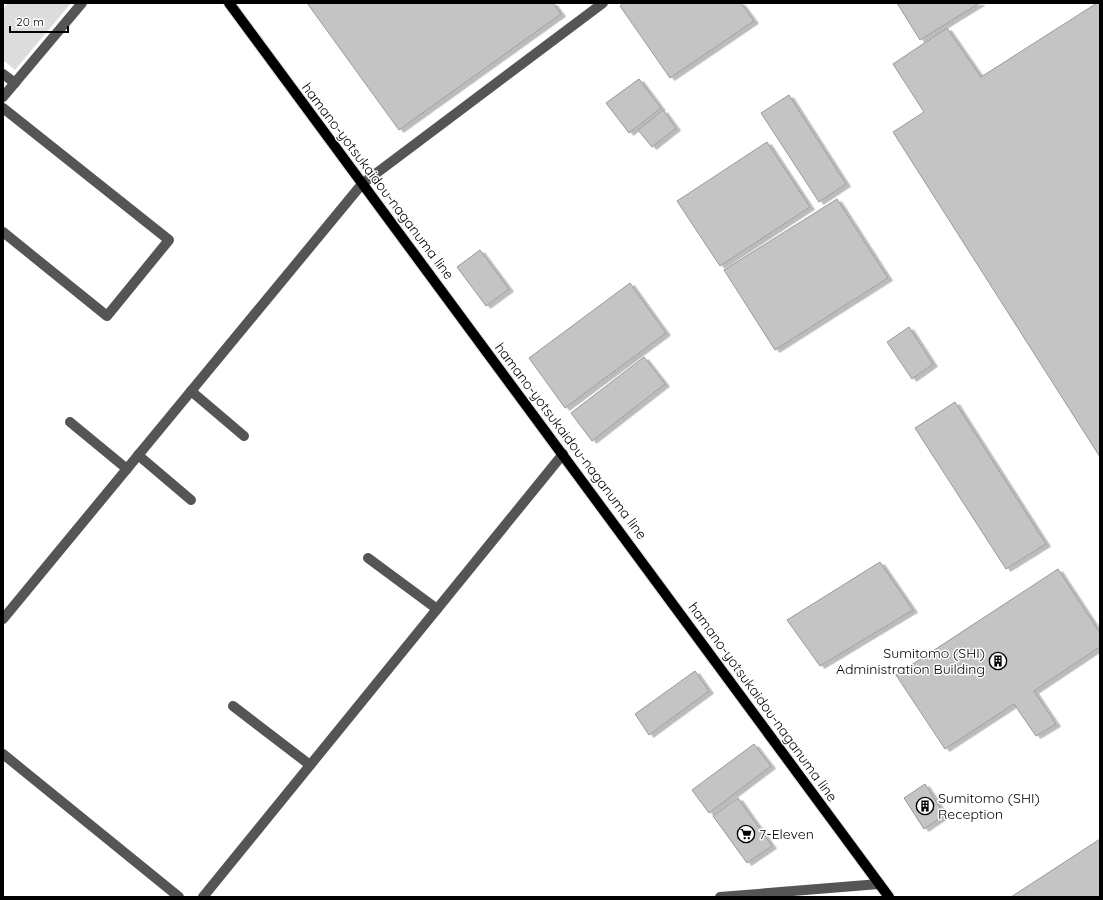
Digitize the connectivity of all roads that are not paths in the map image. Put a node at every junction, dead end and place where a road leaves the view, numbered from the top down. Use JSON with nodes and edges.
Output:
{"nodes":[{"id":1,"x":82,"y":3,"type":"edge"},
{"id":2,"x":229,"y":3,"type":"edge"},
{"id":3,"x":603,"y":3,"type":"edge"},
{"id":4,"x":3,"y":74,"type":"edge"},
{"id":5,"x":15,"y":83,"type":"junction"},
{"id":6,"x":3,"y":97,"type":"edge"},
{"id":7,"x":3,"y":108,"type":"edge"},
{"id":8,"x":362,"y":184,"type":"junction"},
{"id":9,"x":3,"y":232,"type":"edge"},
{"id":10,"x":191,"y":391,"type":"junction"},
{"id":11,"x":70,"y":422,"type":"dead end"},
{"id":12,"x":244,"y":436,"type":"dead end"},
{"id":13,"x":563,"y":454,"type":"junction"},
{"id":14,"x":138,"y":455,"type":"junction"},
{"id":15,"x":127,"y":469,"type":"junction"},
{"id":16,"x":191,"y":500,"type":"dead end"},
{"id":17,"x":368,"y":558,"type":"dead end"},
{"id":18,"x":437,"y":609,"type":"junction"},
{"id":19,"x":3,"y":619,"type":"edge"},
{"id":20,"x":233,"y":706,"type":"dead end"},
{"id":21,"x":3,"y":754,"type":"edge"},
{"id":22,"x":310,"y":765,"type":"junction"},
{"id":23,"x":879,"y":884,"type":"junction"},
{"id":24,"x":179,"y":897,"type":"edge"},
{"id":25,"x":203,"y":897,"type":"edge"},
{"id":26,"x":720,"y":897,"type":"edge"},
{"id":27,"x":889,"y":897,"type":"edge"}],
"edges":[{"from":1,"to":5,"type":"street"},
{"from":2,"to":8,"type":"main road","name":"hamano-yotsukaidou-naganuma line"},
{"from":3,"to":8,"type":"street"},
{"from":4,"to":5,"type":"street"},
{"from":5,"to":6,"type":"street"},
{"from":7,"to":9,"type":"street"},
{"from":8,"to":10,"type":"street"},
{"from":8,"to":13,"type":"main road","name":"hamano-yotsukaidou-naganuma line"},
{"from":10,"to":12,"type":"street"},
{"from":10,"to":14,"type":"street"},
{"from":11,"to":15,"type":"street"},
{"from":13,"to":18,"type":"street"},
{"from":13,"to":23,"type":"main road","name":"hamano-yotsukaidou-naganuma line"},
{"from":14,"to":15,"type":"street"},
{"from":14,"to":16,"type":"street"},
{"from":15,"to":19,"type":"street"},
{"from":17,"to":18,"type":"street"},
{"from":18,"to":22,"type":"street"},
{"from":20,"to":22,"type":"street"},
{"from":21,"to":24,"type":"street"},
{"from":22,"to":25,"type":"street"},
{"from":23,"to":26,"type":"street"},
{"from":23,"to":27,"type":"main road","name":"hamano-yotsukaidou-naganuma line"}]}
